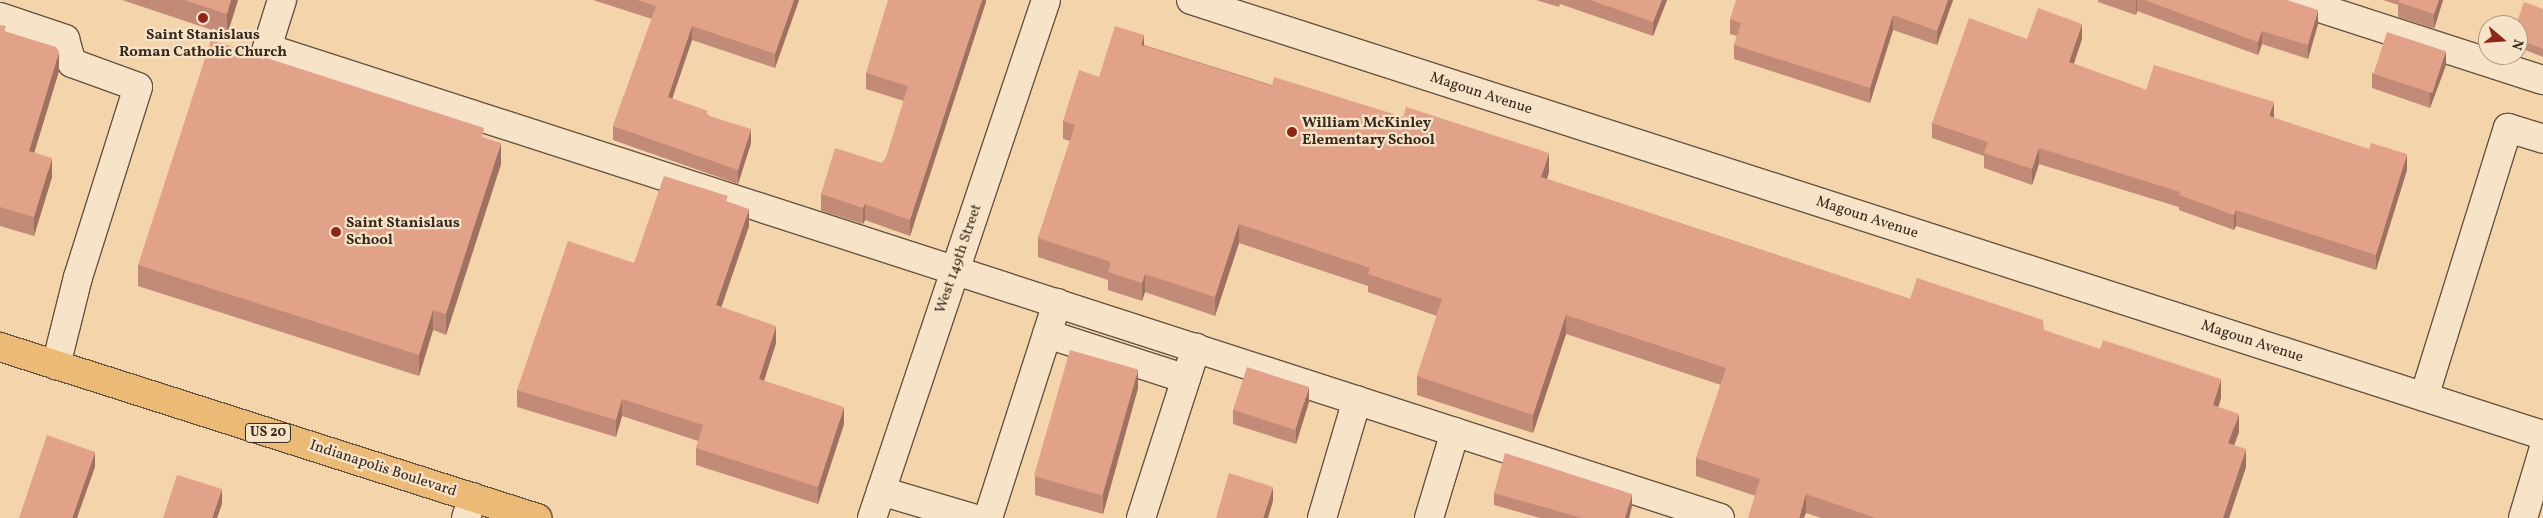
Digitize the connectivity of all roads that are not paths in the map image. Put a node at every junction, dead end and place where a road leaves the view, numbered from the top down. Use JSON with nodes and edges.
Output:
{"nodes":[{"id":1,"x":282,"y":0,"type":"edge"},
{"id":2,"x":1046,"y":0,"type":"edge"},
{"id":3,"x":1191,"y":0,"type":"edge"},
{"id":4,"x":2295,"y":0,"type":"edge"},
{"id":5,"x":0,"y":17,"type":"edge"},
{"id":6,"x":2543,"y":80,"type":"edge"},
{"id":7,"x":2543,"y":139,"type":"edge"},
{"id":8,"x":956,"y":269,"type":"junction"},
{"id":9,"x":1058,"y":303,"type":"junction"},
{"id":10,"x":1047,"y":334,"type":"junction"},
{"id":11,"x":0,"y":347,"type":"edge"},
{"id":12,"x":1196,"y":348,"type":"junction"},
{"id":13,"x":56,"y":365,"type":"junction"},
{"id":14,"x":1186,"y":379,"type":"junction"},
{"id":15,"x":2424,"y":397,"type":"junction"},
{"id":16,"x":1357,"y":400,"type":"junction"},
{"id":17,"x":1455,"y":432,"type":"junction"},
{"id":18,"x":2543,"y":435,"type":"edge"},
{"id":19,"x":2543,"y":451,"type":"edge"},
{"id":20,"x":881,"y":491,"type":"junction"},
{"id":21,"x":469,"y":508,"type":"edge"},
{"id":22,"x":537,"y":518,"type":"edge"},
{"id":23,"x":872,"y":518,"type":"edge"},
{"id":24,"x":972,"y":518,"type":"edge"},
{"id":25,"x":988,"y":518,"type":"edge"},
{"id":26,"x":1141,"y":518,"type":"edge"},
{"id":27,"x":1322,"y":518,"type":"edge"},
{"id":28,"x":1429,"y":518,"type":"edge"},
{"id":29,"x":1720,"y":518,"type":"edge"},
{"id":30,"x":2523,"y":518,"type":"edge"}],
"edges":[{"from":1,"to":8,"type":"street"},
{"from":2,"to":8,"type":"street","name":"West 149th Street"},
{"from":3,"to":15,"type":"street","name":"Magoun Avenue"},
{"from":4,"to":6,"type":"street"},
{"from":5,"to":13,"type":"street"},
{"from":7,"to":15,"type":"street"},
{"from":8,"to":9,"type":"street"},
{"from":8,"to":20,"type":"street","name":"West 149th Street"},
{"from":9,"to":10,"type":"street"},
{"from":9,"to":12,"type":"street"},
{"from":10,"to":14,"type":"street"},
{"from":10,"to":25,"type":"street"},
{"from":11,"to":13,"type":"main road","name":"Indianapolis Boulevard","number":"US 20"},
{"from":12,"to":14,"type":"street"},
{"from":12,"to":16,"type":"street"},
{"from":13,"to":21,"type":"main road","name":"Indianapolis Boulevard","number":"US 20"},
{"from":14,"to":26,"type":"street"},
{"from":15,"to":18,"type":"street","name":"Magoun Avenue"},
{"from":16,"to":17,"type":"street"},
{"from":16,"to":27,"type":"street"},
{"from":17,"to":28,"type":"street"},
{"from":17,"to":29,"type":"street"},
{"from":19,"to":30,"type":"street"},
{"from":20,"to":23,"type":"street","name":"West 149th Street"},
{"from":20,"to":24,"type":"street"},
{"from":21,"to":22,"type":"main road","name":"Indianapolis Boulevard","number":"US 20"}]}
